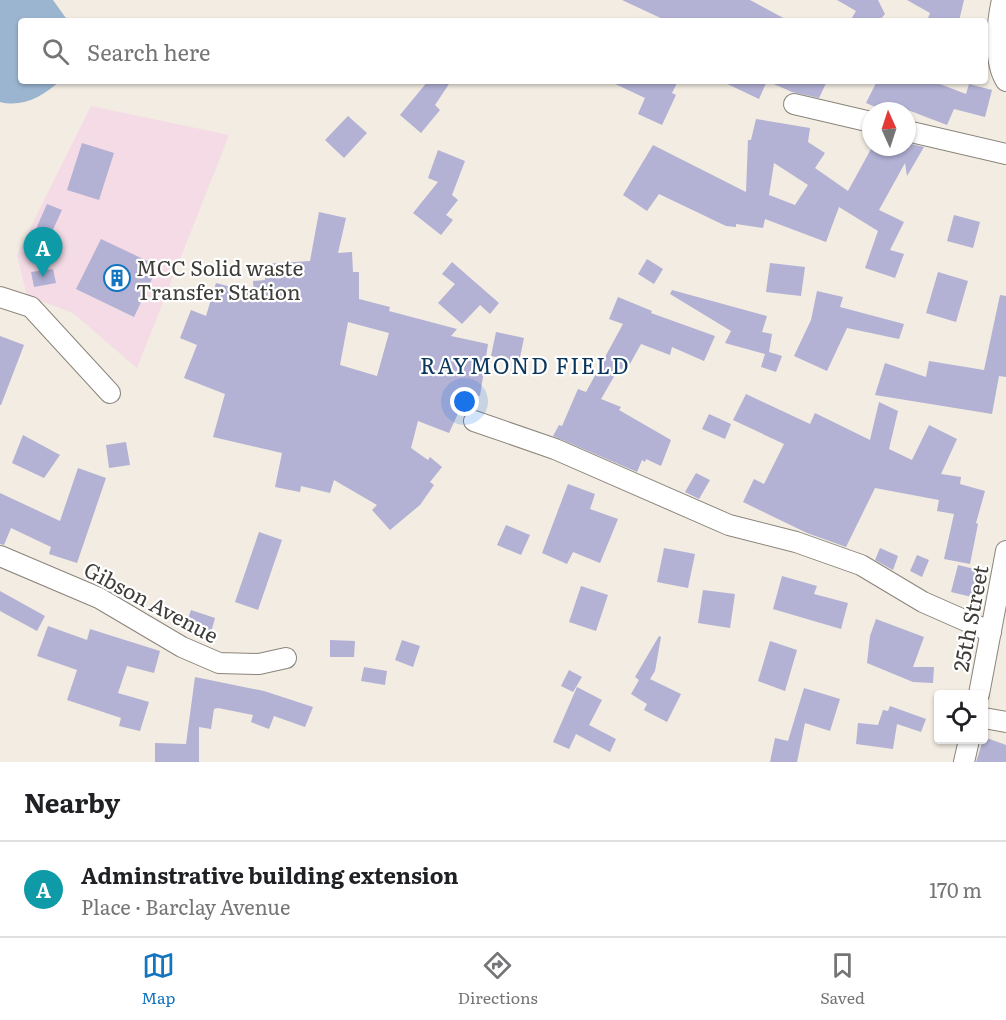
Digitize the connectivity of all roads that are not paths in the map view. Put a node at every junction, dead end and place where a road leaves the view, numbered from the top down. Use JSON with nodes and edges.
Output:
{"nodes":[{"id":1,"x":1002,"y":0,"type":"edge"},
{"id":2,"x":1006,"y":81,"type":"edge"},
{"id":3,"x":794,"y":104,"type":"dead end"},
{"id":4,"x":862,"y":120,"type":"edge"},
{"id":5,"x":916,"y":133,"type":"edge"},
{"id":6,"x":1006,"y":154,"type":"edge"},
{"id":7,"x":0,"y":297,"type":"edge"},
{"id":8,"x":110,"y":393,"type":"dead end"},
{"id":9,"x":474,"y":421,"type":"dead end"},
{"id":10,"x":1006,"y":551,"type":"edge"},
{"id":11,"x":0,"y":556,"type":"edge"},
{"id":12,"x":991,"y":632,"type":"junction"},
{"id":13,"x":286,"y":658,"type":"dead end"},
{"id":14,"x":980,"y":690,"type":"edge"},
{"id":15,"x":988,"y":719,"type":"edge"},
{"id":16,"x":1006,"y":722,"type":"edge"},
{"id":17,"x":968,"y":744,"type":"edge"},
{"id":18,"x":964,"y":762,"type":"edge"}],
"edges":[{"from":1,"to":2,"type":"street"},
{"from":3,"to":4,"type":"street"},
{"from":5,"to":6,"type":"street"},
{"from":7,"to":8,"type":"street"},
{"from":9,"to":12,"type":"street"},
{"from":10,"to":12,"type":"street","name":"25th Street"},
{"from":11,"to":13,"type":"street","name":"Gibson Avenue"},
{"from":12,"to":14,"type":"street","name":"25th Street"},
{"from":15,"to":16,"type":"street"},
{"from":17,"to":18,"type":"street"}]}
